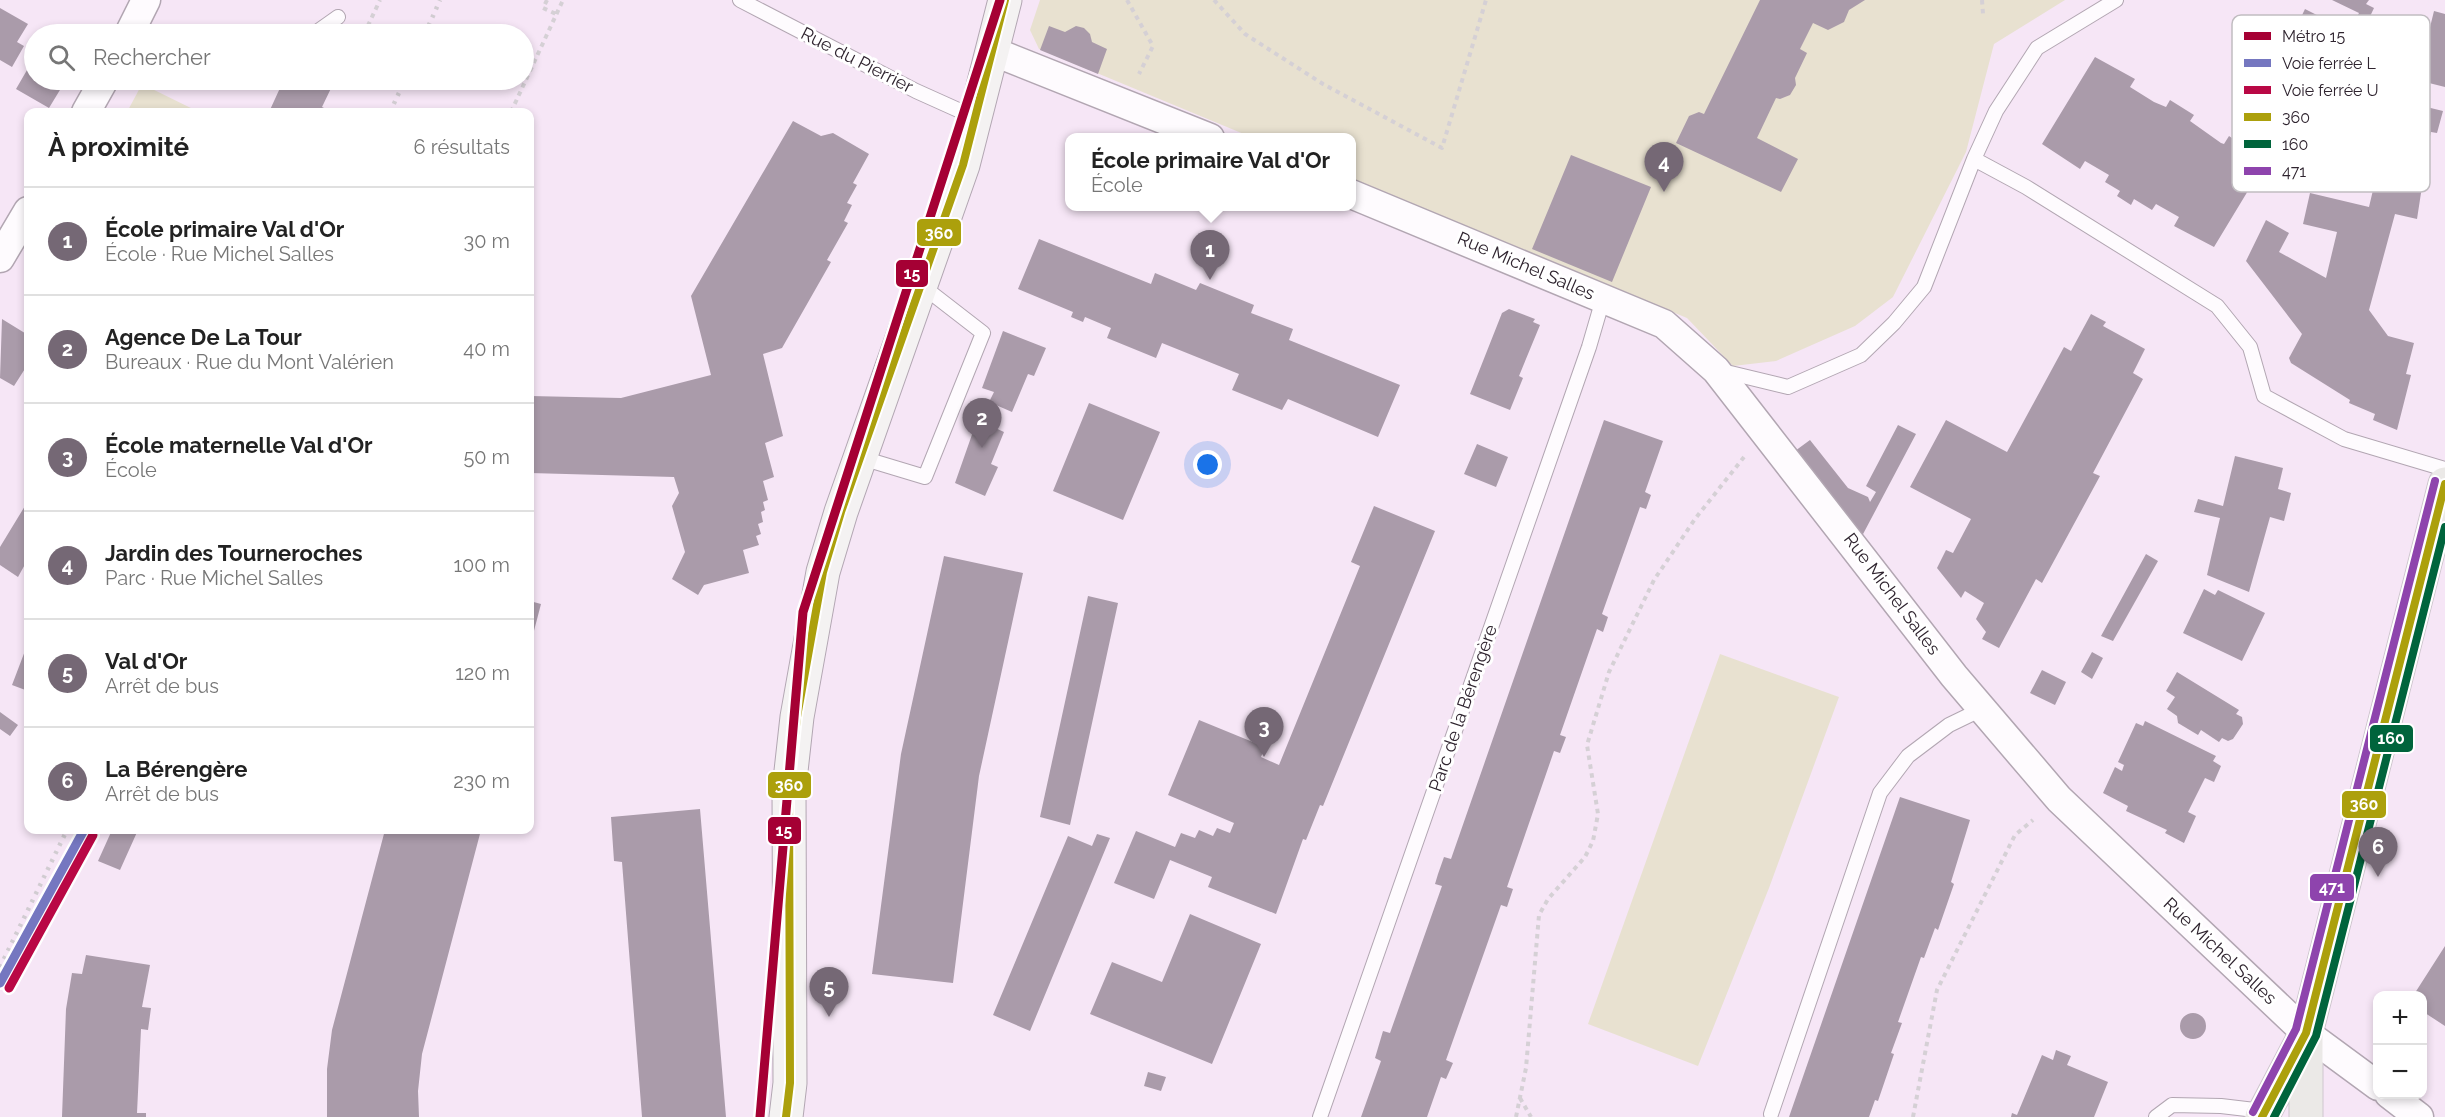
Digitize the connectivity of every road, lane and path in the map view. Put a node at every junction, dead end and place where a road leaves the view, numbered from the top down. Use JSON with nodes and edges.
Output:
{"nodes":[{"id":1,"x":146,"y":0,"type":"edge"},
{"id":2,"x":380,"y":0,"type":"edge"},
{"id":3,"x":547,"y":0,"type":"edge"},
{"id":4,"x":563,"y":0,"type":"edge"},
{"id":5,"x":740,"y":0,"type":"edge"},
{"id":6,"x":1005,"y":0,"type":"edge"},
{"id":7,"x":1127,"y":0,"type":"edge"},
{"id":8,"x":1214,"y":0,"type":"edge"},
{"id":9,"x":1486,"y":0,"type":"edge"},
{"id":10,"x":1982,"y":0,"type":"edge"},
{"id":11,"x":2116,"y":0,"type":"edge"},
{"id":12,"x":556,"y":14,"type":"junction"},
{"id":13,"x":1983,"y":14,"type":"dead end"},
{"id":14,"x":338,"y":17,"type":"dead end"},
{"id":15,"x":138,"y":24,"type":"edge"},
{"id":16,"x":328,"y":24,"type":"edge"},
{"id":17,"x":369,"y":24,"type":"edge"},
{"id":18,"x":992,"y":51,"type":"junction"},
{"id":19,"x":534,"y":62,"type":"edge"},
{"id":20,"x":98,"y":90,"type":"edge"},
{"id":21,"x":521,"y":90,"type":"edge"},
{"id":22,"x":1125,"y":105,"type":"junction"},
{"id":23,"x":88,"y":108,"type":"edge"},
{"id":24,"x":513,"y":108,"type":"edge"},
{"id":25,"x":976,"y":118,"type":"junction"},
{"id":26,"x":1196,"y":133,"type":"edge"},
{"id":27,"x":1974,"y":159,"type":"junction"},
{"id":28,"x":1356,"y":196,"type":"edge"},
{"id":29,"x":24,"y":218,"type":"edge"},
{"id":30,"x":0,"y":258,"type":"edge"},
{"id":31,"x":921,"y":285,"type":"junction"},
{"id":32,"x":1603,"y":298,"type":"junction"},
{"id":33,"x":1716,"y":370,"type":"junction"},
{"id":34,"x":1768,"y":433,"type":"junction"},
{"id":35,"x":862,"y":458,"type":"junction"},
{"id":36,"x":2445,"y":469,"type":"edge"},
{"id":37,"x":2445,"y":484,"type":"edge"},
{"id":38,"x":1982,"y":709,"type":"junction"},
{"id":39,"x":2059,"y":799,"type":"junction"},
{"id":40,"x":2306,"y":1033,"type":"junction"},
{"id":41,"x":2373,"y":1082,"type":"edge"},
{"id":42,"x":1520,"y":1097,"type":"junction"},
{"id":43,"x":2395,"y":1099,"type":"edge"},
{"id":44,"x":1771,"y":1114,"type":"dead end"},
{"id":45,"x":2263,"y":1114,"type":"edge"},
{"id":46,"x":786,"y":1117,"type":"edge"},
{"id":47,"x":1320,"y":1117,"type":"edge"},
{"id":48,"x":1516,"y":1117,"type":"edge"},
{"id":49,"x":1531,"y":1117,"type":"edge"},
{"id":50,"x":1913,"y":1117,"type":"edge"},
{"id":51,"x":2156,"y":1117,"type":"edge"},
{"id":52,"x":2306,"y":1117,"type":"edge"},
{"id":53,"x":2420,"y":1117,"type":"edge"}],
"edges":[{"from":1,"to":15,"type":"street"},
{"from":2,"to":17,"type":"path"},
{"from":3,"to":12,"type":"path"},
{"from":4,"to":12,"type":"path"},
{"from":5,"to":25,"type":"lane","name":"Rue du Pierrier"},
{"from":6,"to":18,"type":"main road"},
{"from":7,"to":22,"type":"path"},
{"from":8,"to":9,"type":"path"},
{"from":10,"to":13,"type":"path"},
{"from":11,"to":27,"type":"lane"},
{"from":12,"to":19,"type":"path"},
{"from":14,"to":16,"type":"lane"},
{"from":18,"to":22,"type":"street"},
{"from":18,"to":25,"type":"main road"},
{"from":20,"to":23,"type":"street"},
{"from":21,"to":24,"type":"path"},
{"from":22,"to":26,"type":"street"},
{"from":25,"to":31,"type":"main road"},
{"from":27,"to":33,"type":"lane"},
{"from":27,"to":36,"type":"lane"},
{"from":28,"to":32,"type":"street","name":"Rue Michel Salles"},
{"from":29,"to":30,"type":"street"},
{"from":31,"to":35,"type":"main road"},
{"from":31,"to":35,"type":"lane"},
{"from":32,"to":33,"type":"street","name":"Rue Michel Salles"},
{"from":32,"to":47,"type":"lane","name":"Parc de la Bérengère"},
{"from":33,"to":34,"type":"street","name":"Rue Michel Salles"},
{"from":34,"to":38,"type":"street","name":"Rue Michel Salles"},
{"from":34,"to":42,"type":"path"},
{"from":35,"to":46,"type":"main road"},
{"from":37,"to":40,"type":"main road"},
{"from":38,"to":39,"type":"street","name":"Rue Michel Salles"},
{"from":38,"to":44,"type":"lane"},
{"from":39,"to":40,"type":"street","name":"Rue Michel Salles"},
{"from":39,"to":50,"type":"path"},
{"from":40,"to":41,"type":"street","name":"Rue Michel Salles"},
{"from":40,"to":45,"type":"main road"},
{"from":40,"to":52,"type":"main road"},
{"from":42,"to":48,"type":"path"},
{"from":42,"to":49,"type":"path"},
{"from":43,"to":53,"type":"street"},
{"from":45,"to":51,"type":"lane"}]}
